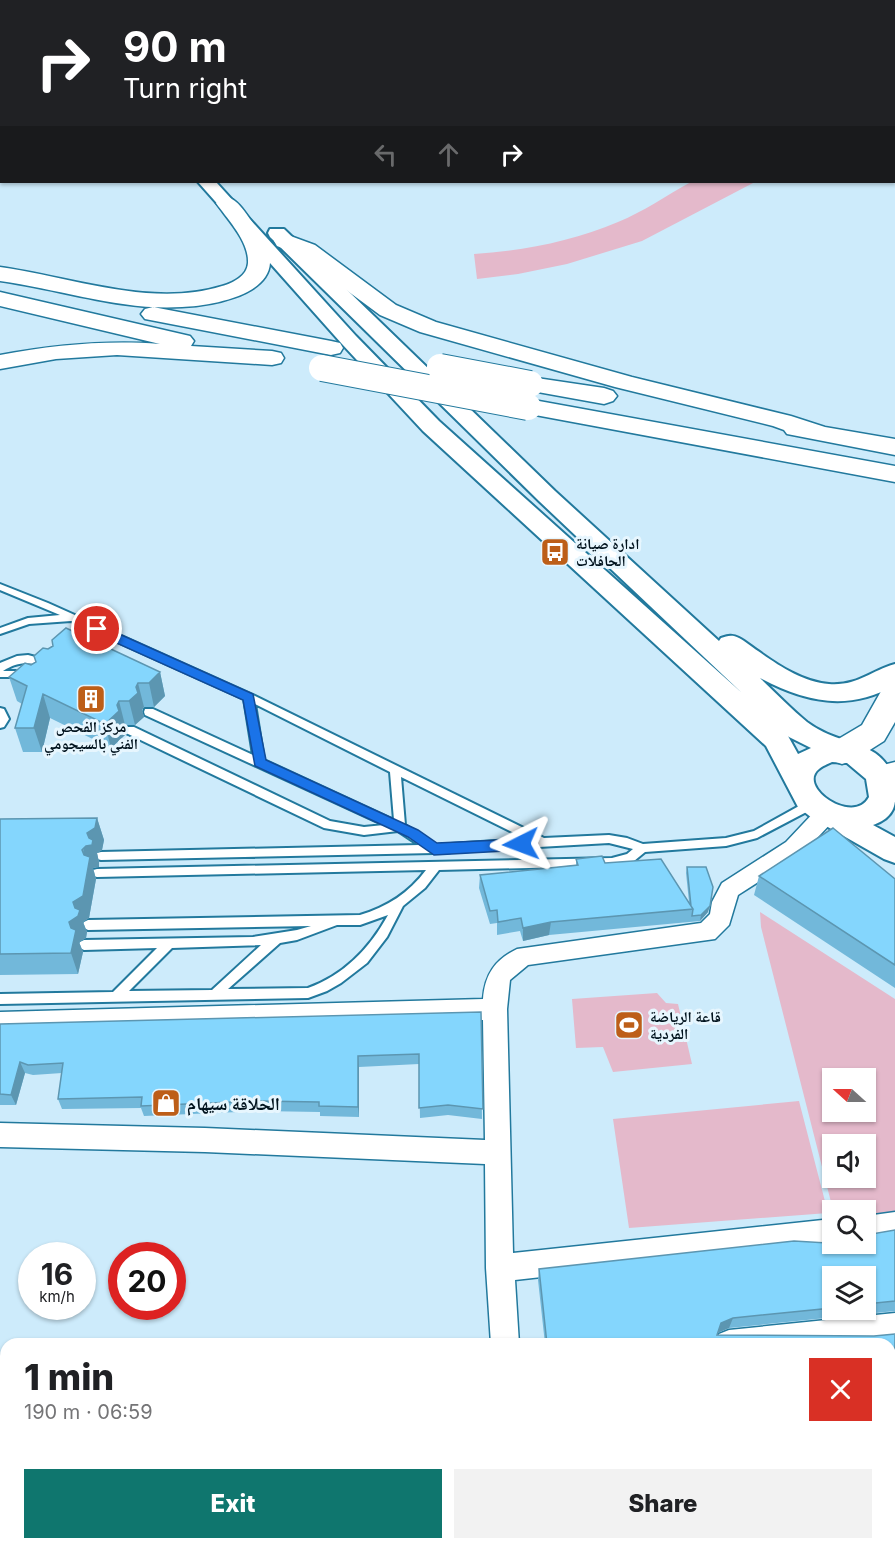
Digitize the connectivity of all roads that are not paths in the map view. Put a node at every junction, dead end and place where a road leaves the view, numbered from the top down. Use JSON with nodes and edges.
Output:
{"nodes":[{"id":1,"x":209,"y":183,"type":"edge"},
{"id":2,"x":227,"y":192,"type":"edge"},
{"id":3,"x":285,"y":242,"type":"junction"},
{"id":4,"x":0,"y":275,"type":"edge"},
{"id":5,"x":0,"y":299,"type":"edge"},
{"id":6,"x":272,"y":358,"type":"junction"},
{"id":7,"x":327,"y":358,"type":"junction"},
{"id":8,"x":0,"y":362,"type":"edge"},
{"id":9,"x":529,"y":395,"type":"junction"},
{"id":10,"x":819,"y":433,"type":"junction"},
{"id":11,"x":735,"y":444,"type":"junction"},
{"id":12,"x":895,"y":447,"type":"edge"},
{"id":13,"x":895,"y":474,"type":"edge"},
{"id":14,"x":895,"y":486,"type":"edge"},
{"id":15,"x":0,"y":587,"type":"edge"},
{"id":16,"x":648,"y":589,"type":"junction"},
{"id":17,"x":75,"y":619,"type":"junction"},
{"id":18,"x":0,"y":631,"type":"edge"},
{"id":19,"x":0,"y":668,"type":"edge"},
{"id":20,"x":54,"y":668,"type":"edge"},
{"id":21,"x":895,"y":673,"type":"edge"},
{"id":22,"x":0,"y":674,"type":"edge"},
{"id":23,"x":37,"y":684,"type":"edge"},
{"id":24,"x":895,"y":694,"type":"edge"},
{"id":25,"x":249,"y":697,"type":"junction"},
{"id":26,"x":149,"y":711,"type":"dead end"},
{"id":27,"x":0,"y":712,"type":"edge"},
{"id":28,"x":0,"y":724,"type":"edge"},
{"id":29,"x":130,"y":730,"type":"dead end"},
{"id":30,"x":842,"y":752,"type":"junction"},
{"id":31,"x":259,"y":762,"type":"junction"},
{"id":32,"x":395,"y":769,"type":"junction"},
{"id":33,"x":893,"y":791,"type":"edge"},
{"id":34,"x":818,"y":804,"type":"junction"},
{"id":35,"x":400,"y":827,"type":"junction"},
{"id":36,"x":543,"y":843,"type":"junction"},
{"id":37,"x":642,"y":848,"type":"junction"},
{"id":38,"x":434,"y":849,"type":"junction"},
{"id":39,"x":382,"y":850,"type":"junction"},
{"id":40,"x":895,"y":851,"type":"edge"},
{"id":41,"x":100,"y":856,"type":"dead end"},
{"id":42,"x":436,"y":865,"type":"junction"},
{"id":43,"x":383,"y":866,"type":"junction"},
{"id":44,"x":98,"y":873,"type":"dead end"},
{"id":45,"x":398,"y":905,"type":"junction"},
{"id":46,"x":338,"y":921,"type":"junction"},
{"id":47,"x":88,"y":925,"type":"dead end"},
{"id":48,"x":275,"y":940,"type":"junction"},
{"id":49,"x":170,"y":943,"type":"junction"},
{"id":50,"x":84,"y":945,"type":"dead end"},
{"id":51,"x":213,"y":996,"type":"junction"},
{"id":52,"x":114,"y":998,"type":"junction"},
{"id":53,"x":0,"y":999,"type":"edge"},
{"id":54,"x":495,"y":1009,"type":"junction"},
{"id":55,"x":0,"y":1022,"type":"edge"},
{"id":56,"x":0,"y":1135,"type":"edge"},
{"id":57,"x":498,"y":1153,"type":"junction"},
{"id":58,"x":895,"y":1225,"type":"edge"},
{"id":59,"x":876,"y":1227,"type":"edge"},
{"id":60,"x":822,"y":1233,"type":"edge"},
{"id":61,"x":500,"y":1268,"type":"junction"},
{"id":62,"x":895,"y":1327,"type":"edge"},
{"id":63,"x":505,"y":1338,"type":"edge"},
{"id":64,"x":836,"y":1338,"type":"edge"}],
"edges":[{"from":1,"to":2,"type":"main road"},
{"from":2,"to":3,"type":"main road"},
{"from":2,"to":4,"type":"highway"},
{"from":2,"to":34,"type":"main road"},
{"from":3,"to":10,"type":"highway"},
{"from":3,"to":16,"type":"main road"},
{"from":4,"to":7,"type":"highway"},
{"from":5,"to":6,"type":"highway"},
{"from":6,"to":7,"type":"highway"},
{"from":6,"to":8,"type":"highway"},
{"from":7,"to":9,"type":"highway","bridge":true},
{"from":9,"to":10,"type":"highway"},
{"from":9,"to":11,"type":"highway"},
{"from":10,"to":12,"type":"highway"},
{"from":11,"to":13,"type":"highway"},
{"from":11,"to":14,"type":"highway"},
{"from":15,"to":17,"type":"lane"},
{"from":16,"to":21,"type":"main road"},
{"from":16,"to":30,"type":"main road"},
{"from":17,"to":18,"type":"lane"},
{"from":17,"to":25,"type":"lane"},
{"from":19,"to":20,"type":"lane"},
{"from":22,"to":23,"type":"lane"},
{"from":24,"to":30,"type":"highway"},
{"from":25,"to":31,"type":"lane"},
{"from":25,"to":32,"type":"lane"},
{"from":26,"to":31,"type":"lane"},
{"from":27,"to":28,"type":"lane"},
{"from":29,"to":35,"type":"lane"},
{"from":30,"to":33,"type":"main road"},
{"from":30,"to":34,"type":"main road"},
{"from":31,"to":35,"type":"lane"},
{"from":32,"to":35,"type":"lane"},
{"from":32,"to":36,"type":"lane"},
{"from":33,"to":34,"type":"main road"},
{"from":34,"to":37,"type":"lane"},
{"from":34,"to":40,"type":"main road"},
{"from":34,"to":54,"type":"street"},
{"from":35,"to":38,"type":"lane"},
{"from":36,"to":37,"type":"lane"},
{"from":36,"to":38,"type":"lane"},
{"from":37,"to":42,"type":"lane"},
{"from":38,"to":39,"type":"lane"},
{"from":39,"to":41,"type":"lane"},
{"from":39,"to":43,"type":"lane"},
{"from":42,"to":43,"type":"lane"},
{"from":42,"to":45,"type":"lane"},
{"from":43,"to":44,"type":"lane"},
{"from":45,"to":46,"type":"lane"},
{"from":45,"to":51,"type":"lane"},
{"from":46,"to":47,"type":"lane"},
{"from":46,"to":48,"type":"lane"},
{"from":48,"to":49,"type":"lane"},
{"from":48,"to":51,"type":"lane"},
{"from":49,"to":50,"type":"lane"},
{"from":49,"to":52,"type":"lane"},
{"from":51,"to":52,"type":"lane"},
{"from":52,"to":53,"type":"lane"},
{"from":54,"to":55,"type":"street"},
{"from":54,"to":57,"type":"street"},
{"from":56,"to":57,"type":"street"},
{"from":57,"to":61,"type":"street"},
{"from":58,"to":59,"type":"street"},
{"from":60,"to":61,"type":"street"},
{"from":61,"to":63,"type":"street"},
{"from":62,"to":64,"type":"street"}]}
